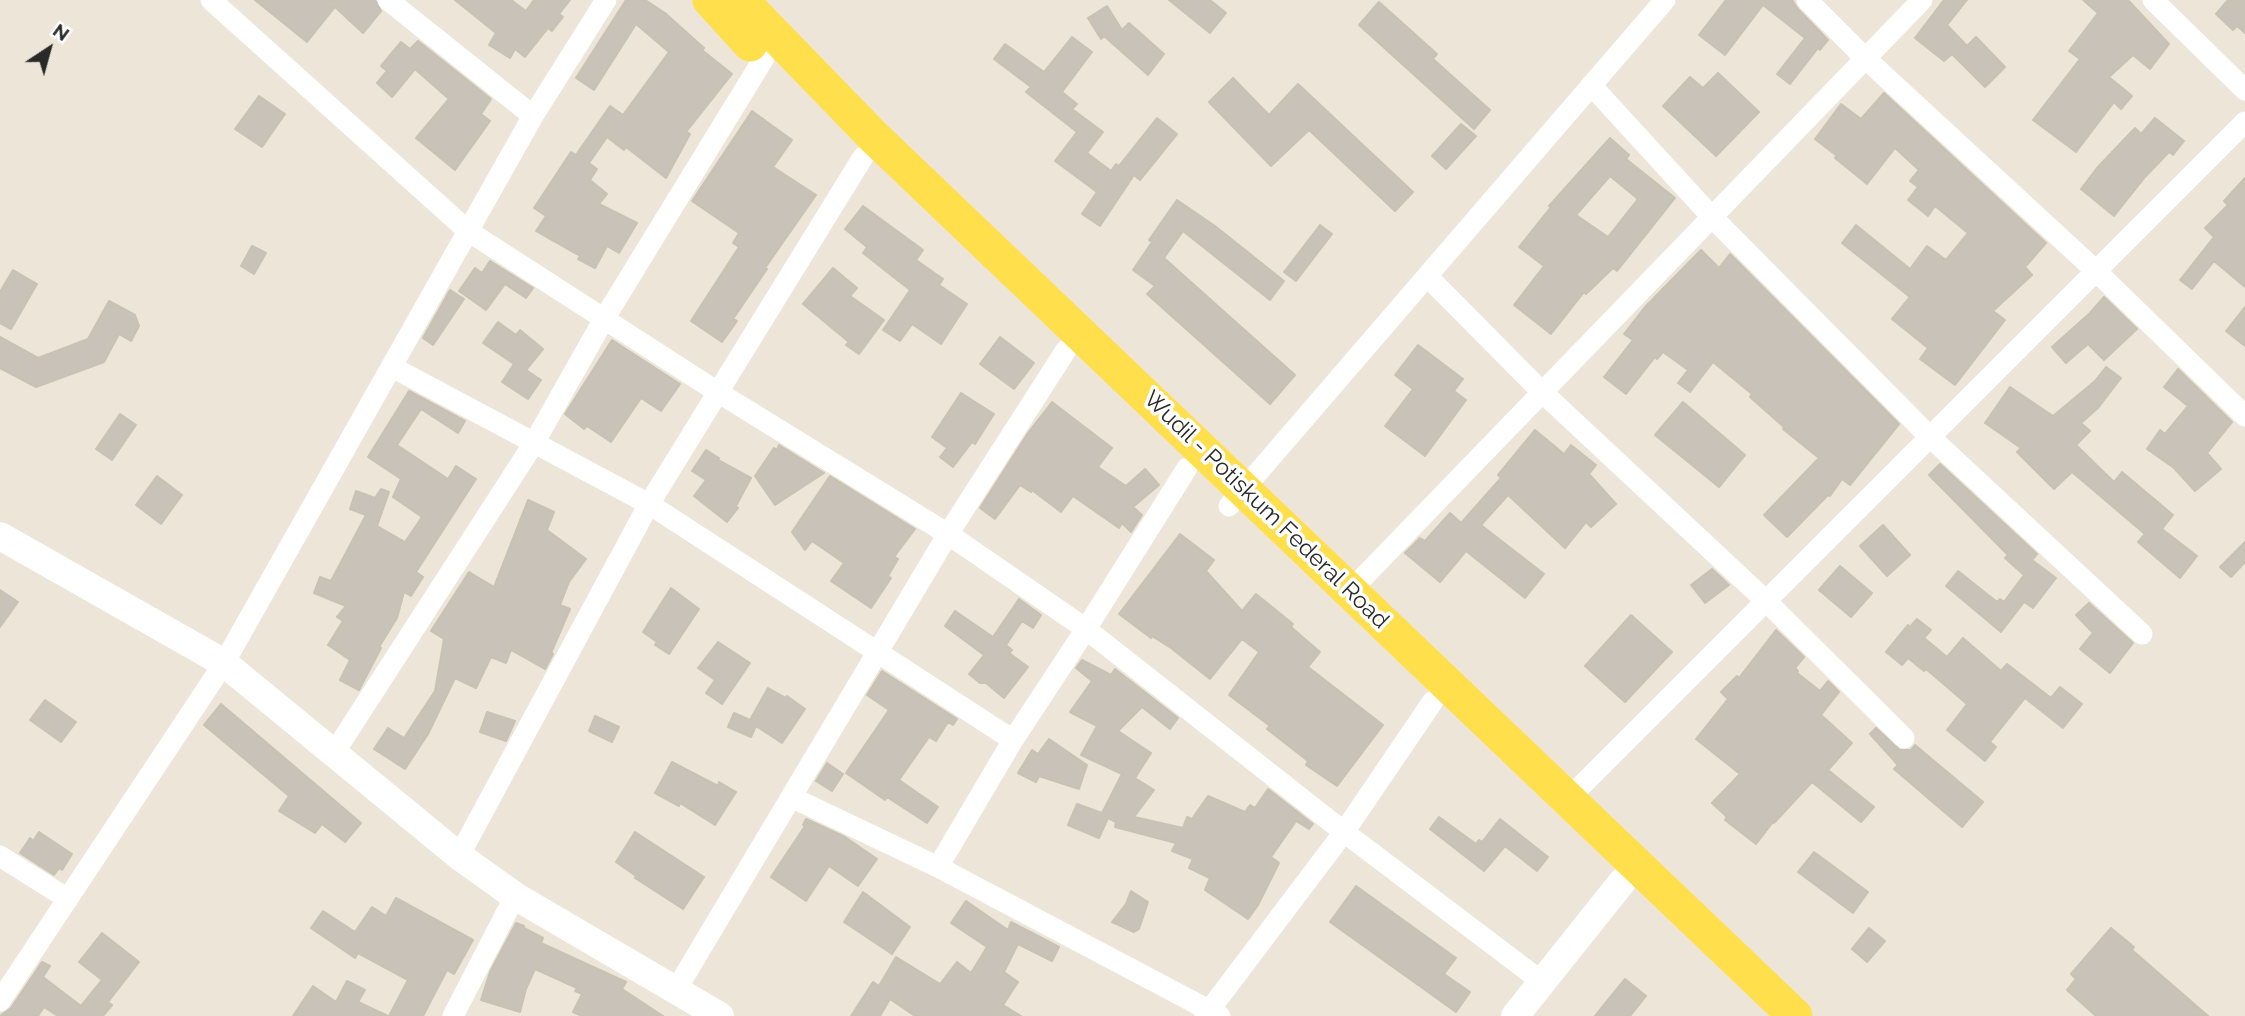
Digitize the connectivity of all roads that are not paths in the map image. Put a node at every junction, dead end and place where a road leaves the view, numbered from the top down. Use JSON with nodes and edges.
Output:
{"nodes":[{"id":1,"x":211,"y":0,"type":"edge"},
{"id":2,"x":388,"y":0,"type":"edge"},
{"id":3,"x":606,"y":0,"type":"edge"},
{"id":4,"x":710,"y":0,"type":"edge"},
{"id":5,"x":741,"y":0,"type":"edge"},
{"id":6,"x":1665,"y":0,"type":"edge"},
{"id":7,"x":1807,"y":0,"type":"edge"},
{"id":8,"x":1922,"y":0,"type":"edge"},
{"id":9,"x":2153,"y":0,"type":"edge"},
{"id":10,"x":764,"y":58,"type":"junction"},
{"id":11,"x":1865,"y":58,"type":"junction"},
{"id":12,"x":1591,"y":85,"type":"junction"},
{"id":13,"x":2245,"y":90,"type":"edge"},
{"id":14,"x":533,"y":116,"type":"junction"},
{"id":15,"x":2245,"y":122,"type":"edge"},
{"id":16,"x":863,"y":157,"type":"junction"},
{"id":17,"x":1711,"y":216,"type":"junction"},
{"id":18,"x":468,"y":231,"type":"junction"},
{"id":19,"x":2096,"y":271,"type":"junction"},
{"id":20,"x":1427,"y":276,"type":"junction"},
{"id":21,"x":604,"y":319,"type":"junction"},
{"id":22,"x":1066,"y":349,"type":"junction"},
{"id":23,"x":392,"y":366,"type":"junction"},
{"id":24,"x":716,"y":391,"type":"junction"},
{"id":25,"x":1541,"y":391,"type":"junction"},
{"id":26,"x":2245,"y":416,"type":"edge"},
{"id":27,"x":1930,"y":438,"type":"junction"},
{"id":28,"x":534,"y":443,"type":"junction"},
{"id":29,"x":1187,"y":468,"type":"junction"},
{"id":30,"x":1236,"y":497,"type":"junction"},
{"id":31,"x":649,"y":504,"type":"junction"},
{"id":32,"x":948,"y":534,"type":"junction"},
{"id":33,"x":0,"y":536,"type":"edge"},
{"id":34,"x":1350,"y":591,"type":"junction"},
{"id":35,"x":1766,"y":601,"type":"junction"},
{"id":36,"x":1086,"y":629,"type":"junction"},
{"id":37,"x":2141,"y":635,"type":"dead end"},
{"id":38,"x":877,"y":652,"type":"junction"},
{"id":39,"x":224,"y":663,"type":"junction"},
{"id":40,"x":1433,"y":701,"type":"junction"},
{"id":41,"x":1904,"y":738,"type":"dead end"},
{"id":42,"x":1013,"y":740,"type":"junction"},
{"id":43,"x":334,"y":752,"type":"junction"},
{"id":44,"x":791,"y":797,"type":"junction"},
{"id":45,"x":1569,"y":799,"type":"junction"},
{"id":46,"x":1344,"y":832,"type":"junction"},
{"id":47,"x":0,"y":856,"type":"edge"},
{"id":48,"x":459,"y":856,"type":"junction"},
{"id":49,"x":937,"y":867,"type":"junction"},
{"id":50,"x":1622,"y":882,"type":"junction"},
{"id":51,"x":515,"y":896,"type":"junction"},
{"id":52,"x":68,"y":899,"type":"junction"},
{"id":53,"x":1541,"y":981,"type":"junction"},
{"id":54,"x":676,"y":990,"type":"junction"},
{"id":55,"x":0,"y":1001,"type":"edge"},
{"id":56,"x":1212,"y":1014,"type":"edge"},
{"id":57,"x":453,"y":1016,"type":"edge"},
{"id":58,"x":720,"y":1016,"type":"edge"},
{"id":59,"x":1515,"y":1016,"type":"edge"},
{"id":60,"x":1763,"y":1016,"type":"edge"},
{"id":61,"x":1795,"y":1016,"type":"edge"}],
"edges":[{"from":1,"to":18,"type":"street"},
{"from":2,"to":14,"type":"street"},
{"from":3,"to":14,"type":"street"},
{"from":4,"to":10,"type":"main road","name":"Wudil - Potiskum Federal Road"},
{"from":5,"to":30,"type":"main road","name":"Wudil - Potiskum Federal Road"},
{"from":6,"to":12,"type":"street"},
{"from":7,"to":11,"type":"street"},
{"from":8,"to":11,"type":"street"},
{"from":9,"to":13,"type":"street"},
{"from":10,"to":16,"type":"main road","name":"Wudil - Potiskum Federal Road"},
{"from":10,"to":21,"type":"street"},
{"from":11,"to":17,"type":"street"},
{"from":11,"to":19,"type":"street"},
{"from":12,"to":17,"type":"street"},
{"from":12,"to":20,"type":"street"},
{"from":14,"to":18,"type":"street"},
{"from":15,"to":19,"type":"street"},
{"from":16,"to":22,"type":"main road","name":"Wudil - Potiskum Federal Road"},
{"from":16,"to":24,"type":"street"},
{"from":17,"to":25,"type":"street"},
{"from":17,"to":27,"type":"street"},
{"from":18,"to":21,"type":"street"},
{"from":18,"to":23,"type":"street"},
{"from":19,"to":26,"type":"street"},
{"from":19,"to":27,"type":"street"},
{"from":20,"to":25,"type":"street"},
{"from":20,"to":30,"type":"street"},
{"from":21,"to":24,"type":"street"},
{"from":21,"to":28,"type":"street"},
{"from":22,"to":29,"type":"main road","name":"Wudil - Potiskum Federal Road"},
{"from":22,"to":32,"type":"street"},
{"from":23,"to":28,"type":"street"},
{"from":23,"to":39,"type":"street"},
{"from":24,"to":31,"type":"street"},
{"from":24,"to":32,"type":"street"},
{"from":25,"to":34,"type":"street"},
{"from":25,"to":35,"type":"street"},
{"from":27,"to":35,"type":"street"},
{"from":27,"to":37,"type":"street"},
{"from":28,"to":31,"type":"street"},
{"from":28,"to":43,"type":"street"},
{"from":29,"to":30,"type":"main road","name":"Wudil - Potiskum Federal Road"},
{"from":29,"to":36,"type":"street"},
{"from":30,"to":34,"type":"main road","name":"Wudil - Potiskum Federal Road"},
{"from":30,"to":40,"type":"main road","name":"Wudil - Potiskum Federal Road"},
{"from":31,"to":38,"type":"street"},
{"from":31,"to":48,"type":"street"},
{"from":32,"to":36,"type":"street"},
{"from":32,"to":38,"type":"street"},
{"from":33,"to":39,"type":"street"},
{"from":34,"to":45,"type":"main road","name":"Wudil - Potiskum Federal Road"},
{"from":35,"to":41,"type":"street"},
{"from":35,"to":45,"type":"street"},
{"from":36,"to":42,"type":"street"},
{"from":36,"to":46,"type":"street"},
{"from":38,"to":42,"type":"street"},
{"from":38,"to":44,"type":"street"},
{"from":39,"to":43,"type":"street"},
{"from":39,"to":52,"type":"street"},
{"from":40,"to":46,"type":"street"},
{"from":40,"to":50,"type":"main road","name":"Wudil - Potiskum Federal Road"},
{"from":42,"to":49,"type":"street"},
{"from":43,"to":48,"type":"street"},
{"from":44,"to":49,"type":"street"},
{"from":44,"to":54,"type":"street"},
{"from":45,"to":61,"type":"main road","name":"Wudil - Potiskum Federal Road"},
{"from":46,"to":53,"type":"street"},
{"from":46,"to":56,"type":"street"},
{"from":47,"to":52,"type":"street"},
{"from":48,"to":51,"type":"street"},
{"from":49,"to":56,"type":"street"},
{"from":50,"to":53,"type":"street"},
{"from":50,"to":60,"type":"main road","name":"Wudil - Potiskum Federal Road"},
{"from":51,"to":54,"type":"street"},
{"from":51,"to":57,"type":"street"},
{"from":52,"to":55,"type":"street"},
{"from":53,"to":59,"type":"street"},
{"from":54,"to":58,"type":"street"}]}
